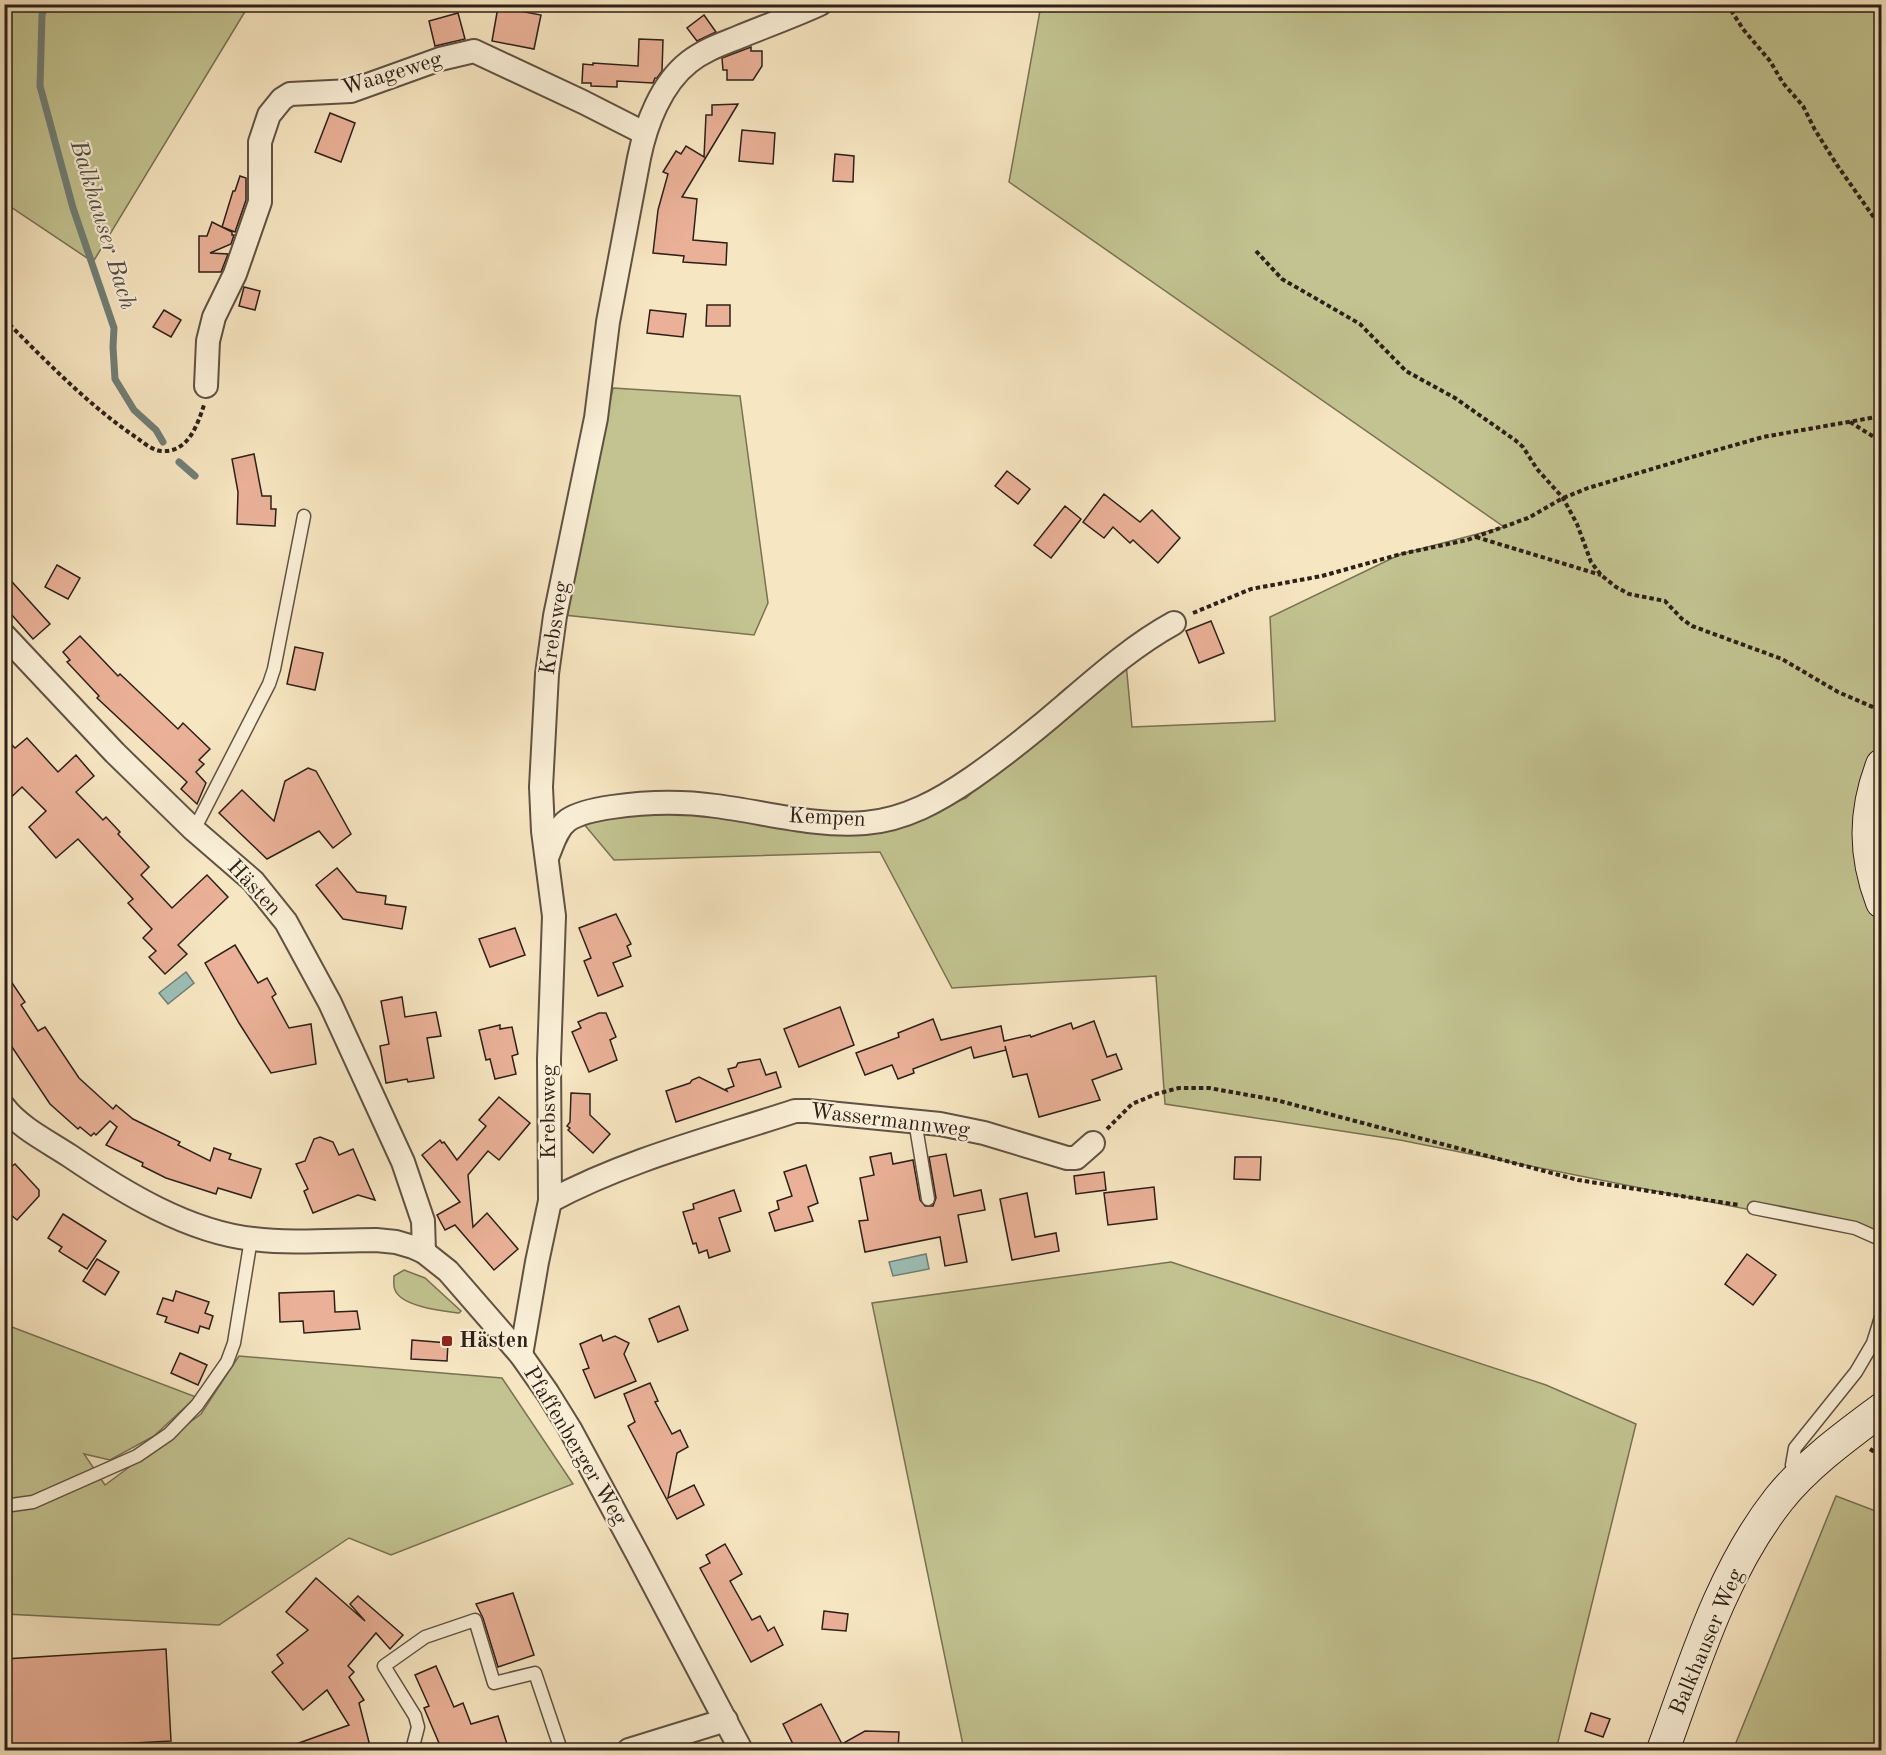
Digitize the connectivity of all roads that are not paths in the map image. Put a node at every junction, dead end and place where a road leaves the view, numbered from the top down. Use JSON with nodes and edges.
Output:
{"nodes":[{"id":1,"x":820,"y":4,"type":"edge"},
{"id":2,"x":644,"y":133,"type":"junction"},
{"id":3,"x":206,"y":386,"type":"road end"},
{"id":4,"x":304,"y":516,"type":"dead end"},
{"id":5,"x":1174,"y":623,"type":"road end"},
{"id":6,"x":4,"y":635,"type":"edge"},
{"id":7,"x":1881,"y":765,"type":"edge"},
{"id":8,"x":194,"y":830,"type":"junction"},
{"id":9,"x":548,"y":855,"type":"junction"},
{"id":10,"x":1881,"y":902,"type":"edge"},
{"id":11,"x":4,"y":1107,"type":"edge"},
{"id":12,"x":915,"y":1121,"type":"junction"},
{"id":13,"x":1093,"y":1143,"type":"road end"},
{"id":14,"x":928,"y":1199,"type":"dead end"},
{"id":15,"x":550,"y":1201,"type":"junction"},
{"id":16,"x":1754,"y":1208,"type":"road end"},
{"id":17,"x":251,"y":1239,"type":"junction"},
{"id":18,"x":1881,"y":1240,"type":"edge"},
{"id":19,"x":424,"y":1252,"type":"junction"},
{"id":20,"x":1881,"y":1314,"type":"edge"},
{"id":21,"x":521,"y":1355,"type":"junction"},
{"id":22,"x":1881,"y":1409,"type":"edge"},
{"id":23,"x":1798,"y":1479,"type":"junction"},
{"id":24,"x":4,"y":1506,"type":"edge"},
{"id":25,"x":726,"y":1720,"type":"junction"},
{"id":26,"x":412,"y":1750,"type":"edge"},
{"id":27,"x":561,"y":1750,"type":"edge"},
{"id":28,"x":629,"y":1750,"type":"edge"},
{"id":29,"x":741,"y":1750,"type":"edge"},
{"id":30,"x":1664,"y":1750,"type":"edge"}],
"edges":[{"from":1,"to":2,"type":"street","name":"Krebsweg"},
{"from":2,"to":3,"type":"street","name":"Waageweg"},
{"from":2,"to":9,"type":"street","name":"Krebsweg"},
{"from":4,"to":8,"type":"lane"},
{"from":5,"to":9,"type":"street","name":"Kempen"},
{"from":6,"to":8,"type":"street","name":"Hästen"},
{"from":7,"to":10,"type":"main road"},
{"from":8,"to":19,"type":"street","name":"Hästen"},
{"from":9,"to":15,"type":"street","name":"Krebsweg"},
{"from":11,"to":17,"type":"street","name":"Pfaffenberger Weg"},
{"from":12,"to":13,"type":"street","name":"Wassermannweg"},
{"from":12,"to":14,"type":"lane"},
{"from":12,"to":15,"type":"street","name":"Wassermannweg"},
{"from":15,"to":21,"type":"street","name":"Krebsweg"},
{"from":16,"to":18,"type":"lane"},
{"from":17,"to":19,"type":"street","name":"Pfaffenberger Weg"},
{"from":17,"to":24,"type":"lane"},
{"from":19,"to":21,"type":"street","name":"Pfaffenberger Weg"},
{"from":20,"to":23,"type":"lane"},
{"from":21,"to":25,"type":"street","name":"Pfaffenberger Weg"},
{"from":22,"to":23,"type":"main road","name":"Balkhauser Weg"},
{"from":23,"to":30,"type":"main road","name":"Balkhauser Weg"},
{"from":25,"to":28,"type":"street"},
{"from":25,"to":29,"type":"street","name":"Pfaffenberger Weg"},
{"from":26,"to":27,"type":"lane"}]}
